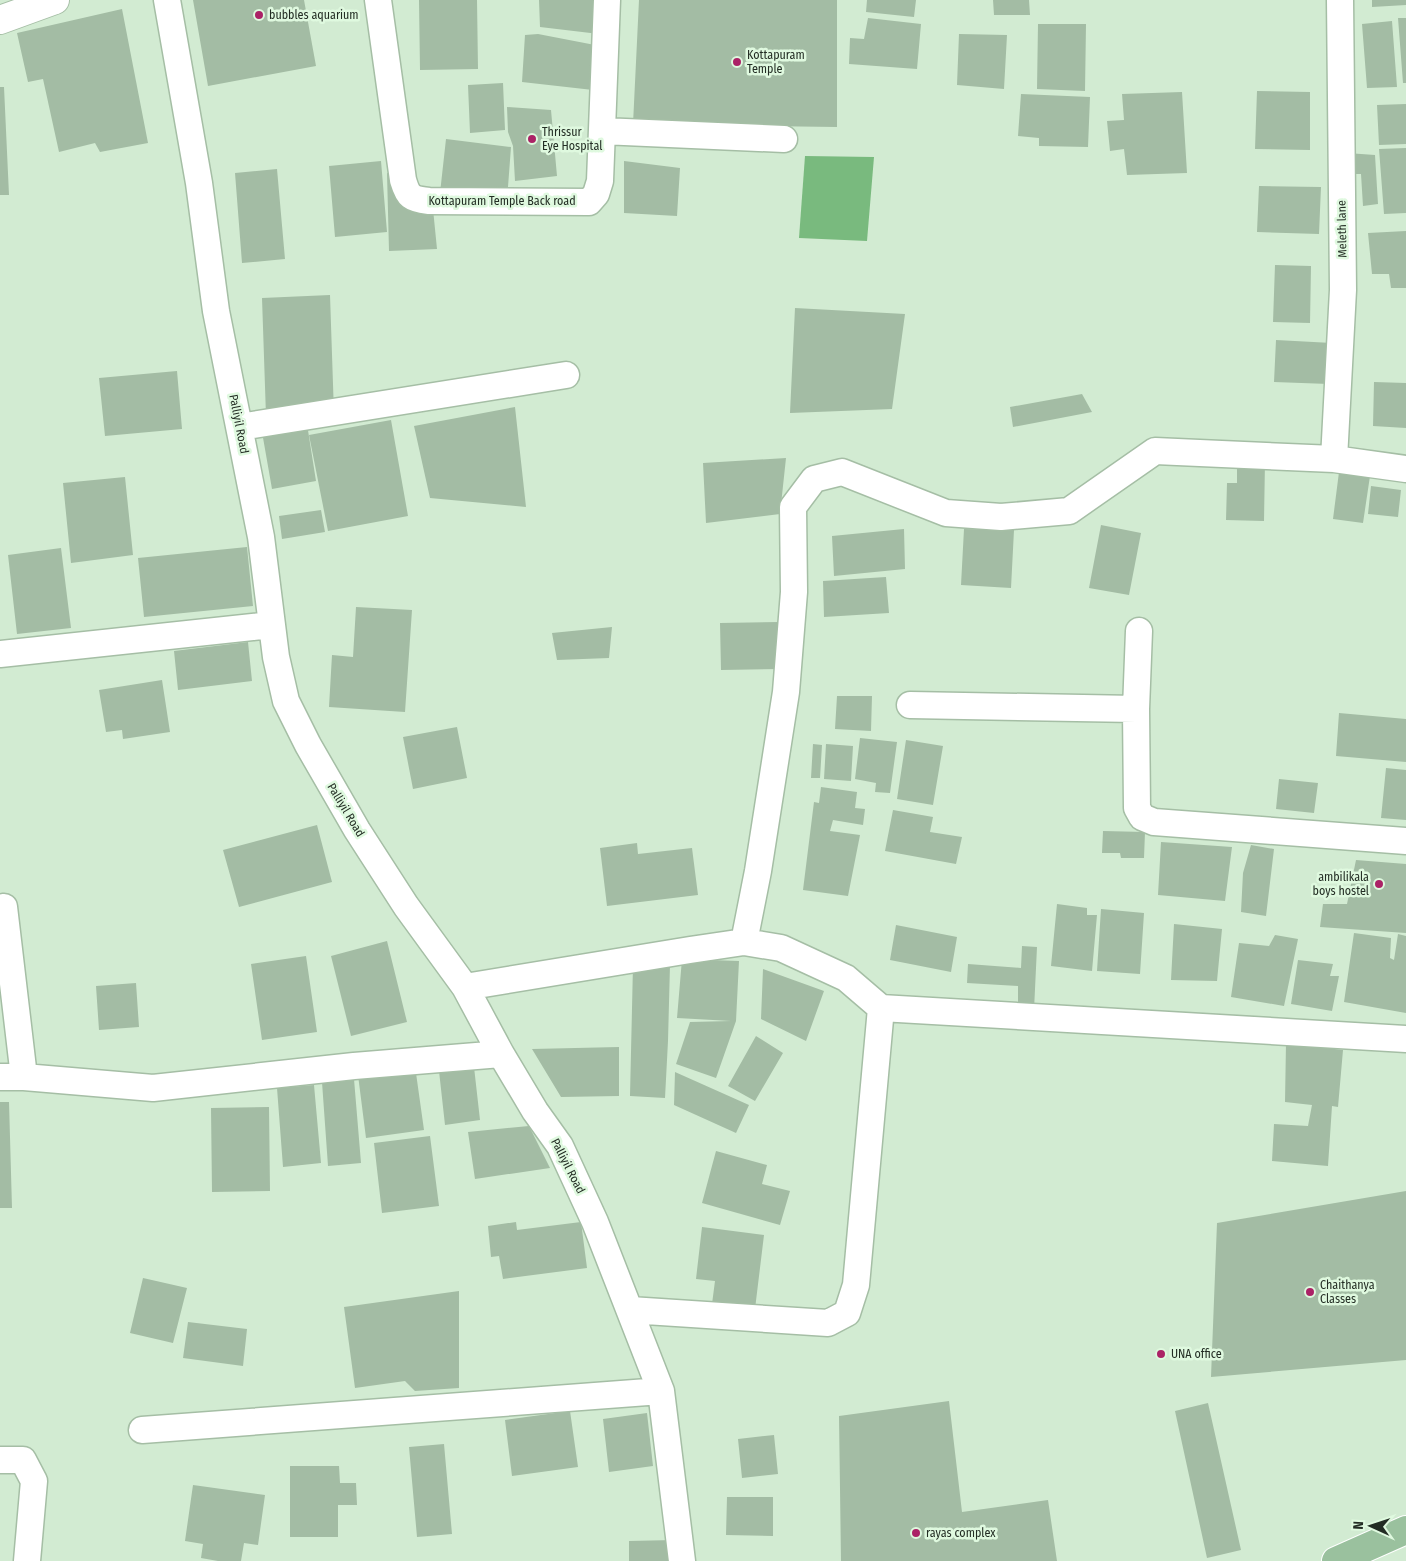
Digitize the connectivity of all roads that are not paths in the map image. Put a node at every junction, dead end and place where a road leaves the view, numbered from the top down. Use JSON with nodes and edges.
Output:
{"nodes":[{"id":1,"x":55,"y":0,"type":"edge"},
{"id":2,"x":167,"y":0,"type":"edge"},
{"id":3,"x":378,"y":0,"type":"edge"},
{"id":4,"x":608,"y":0,"type":"edge"},
{"id":5,"x":1340,"y":0,"type":"edge"},
{"id":6,"x":0,"y":20,"type":"edge"},
{"id":7,"x":602,"y":131,"type":"junction"},
{"id":8,"x":784,"y":139,"type":"dead end"},
{"id":9,"x":566,"y":375,"type":"dead end"},
{"id":10,"x":240,"y":427,"type":"junction"},
{"id":11,"x":1334,"y":459,"type":"junction"},
{"id":12,"x":1406,"y":469,"type":"edge"},
{"id":13,"x":271,"y":625,"type":"junction"},
{"id":14,"x":1139,"y":631,"type":"dead end"},
{"id":15,"x":0,"y":654,"type":"edge"},
{"id":16,"x":910,"y":705,"type":"dead end"},
{"id":17,"x":1136,"y":709,"type":"junction"},
{"id":18,"x":1406,"y":842,"type":"edge"},
{"id":19,"x":4,"y":907,"type":"dead end"},
{"id":20,"x":744,"y":942,"type":"junction"},
{"id":21,"x":466,"y":987,"type":"junction"},
{"id":22,"x":881,"y":1008,"type":"junction"},
{"id":23,"x":1406,"y":1039,"type":"edge"},
{"id":24,"x":501,"y":1054,"type":"junction"},
{"id":25,"x":12,"y":1077,"type":"edge"},
{"id":26,"x":630,"y":1310,"type":"junction"},
{"id":27,"x":661,"y":1391,"type":"junction"},
{"id":28,"x":142,"y":1430,"type":"dead end"},
{"id":29,"x":0,"y":1460,"type":"edge"},
{"id":30,"x":1406,"y":1530,"type":"edge"},
{"id":31,"x":28,"y":1561,"type":"edge"},
{"id":32,"x":682,"y":1561,"type":"edge"},
{"id":33,"x":1336,"y":1561,"type":"edge"}],
"edges":[{"from":1,"to":6,"type":"street"},
{"from":2,"to":10,"type":"street","name":"Palliyil Road"},
{"from":3,"to":7,"type":"street","name":"Kottapuram Temple Back road"},
{"from":4,"to":7,"type":"street","name":"Kottapuram Temple Back road"},
{"from":5,"to":11,"type":"street","name":"Meleth lane"},
{"from":7,"to":8,"type":"street"},
{"from":9,"to":10,"type":"street"},
{"from":10,"to":13,"type":"street","name":"Palliyil Road"},
{"from":11,"to":12,"type":"street"},
{"from":11,"to":20,"type":"street"},
{"from":13,"to":15,"type":"street"},
{"from":13,"to":21,"type":"street","name":"Palliyil Road"},
{"from":14,"to":17,"type":"street"},
{"from":16,"to":17,"type":"street"},
{"from":17,"to":18,"type":"street"},
{"from":19,"to":25,"type":"street"},
{"from":20,"to":21,"type":"street"},
{"from":20,"to":22,"type":"street"},
{"from":21,"to":24,"type":"street","name":"Palliyil Road"},
{"from":22,"to":23,"type":"street"},
{"from":22,"to":26,"type":"street"},
{"from":24,"to":25,"type":"street"},
{"from":24,"to":26,"type":"street","name":"Palliyil Road"},
{"from":26,"to":27,"type":"street","name":"Palliyil Road"},
{"from":27,"to":28,"type":"street"},
{"from":27,"to":32,"type":"street","name":"Palliyil Road"},
{"from":29,"to":31,"type":"street"},
{"from":30,"to":33,"type":"main road"}]}
